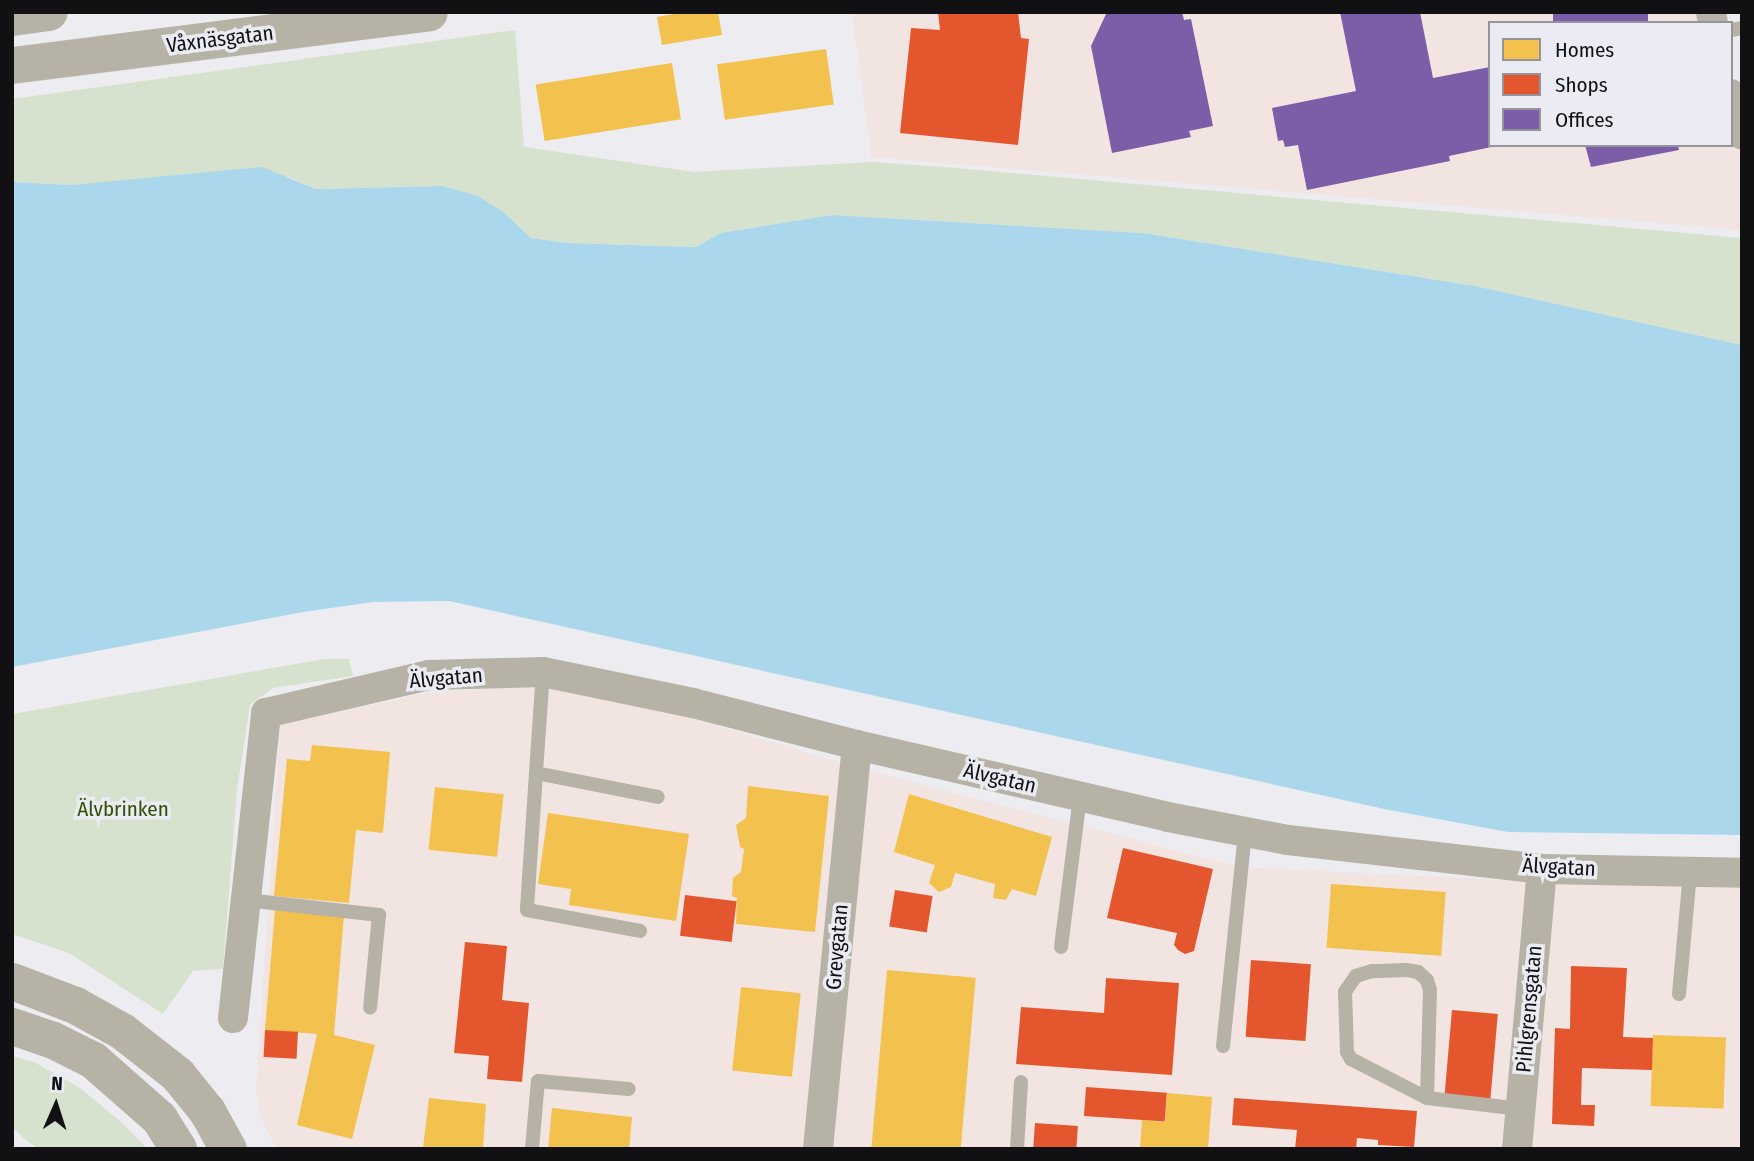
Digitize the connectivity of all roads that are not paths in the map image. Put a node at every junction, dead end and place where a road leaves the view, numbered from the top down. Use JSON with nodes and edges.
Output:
{"nodes":[{"id":1,"x":49,"y":12,"type":"edge"},
{"id":2,"x":429,"y":12,"type":"edge"},
{"id":3,"x":12,"y":17,"type":"edge"},
{"id":4,"x":12,"y":65,"type":"edge"},
{"id":5,"x":1733,"y":101,"type":"edge"},
{"id":6,"x":1742,"y":135,"type":"edge"},
{"id":7,"x":543,"y":672,"type":"junction"},
{"id":8,"x":857,"y":745,"type":"junction"},
{"id":9,"x":536,"y":773,"type":"junction"},
{"id":10,"x":658,"y":797,"type":"dead end"},
{"id":11,"x":1080,"y":797,"type":"junction"},
{"id":12,"x":1245,"y":832,"type":"junction"},
{"id":13,"x":1542,"y":869,"type":"junction"},
{"id":14,"x":1690,"y":872,"type":"junction"},
{"id":15,"x":1742,"y":873,"type":"edge"},
{"id":16,"x":246,"y":900,"type":"junction"},
{"id":17,"x":640,"y":931,"type":"dead end"},
{"id":18,"x":1061,"y":947,"type":"dead end"},
{"id":19,"x":12,"y":981,"type":"edge"},
{"id":20,"x":1679,"y":994,"type":"dead end"},
{"id":21,"x":370,"y":1008,"type":"dead end"},
{"id":22,"x":233,"y":1018,"type":"dead end"},
{"id":23,"x":12,"y":1026,"type":"edge"},
{"id":24,"x":1223,"y":1046,"type":"dead end"},
{"id":25,"x":1021,"y":1082,"type":"dead end"},
{"id":26,"x":629,"y":1089,"type":"dead end"},
{"id":27,"x":1427,"y":1098,"type":"junction"},
{"id":28,"x":1520,"y":1109,"type":"junction"},
{"id":29,"x":178,"y":1149,"type":"edge"},
{"id":30,"x":228,"y":1149,"type":"edge"},
{"id":31,"x":533,"y":1149,"type":"edge"},
{"id":32,"x":818,"y":1149,"type":"edge"},
{"id":33,"x":1017,"y":1149,"type":"edge"},
{"id":34,"x":1517,"y":1149,"type":"edge"}],
"edges":[{"from":1,"to":3,"type":"street"},
{"from":2,"to":4,"type":"street","name":"Våxnäsgatan"},
{"from":5,"to":6,"type":"street"},
{"from":7,"to":8,"type":"street","name":"Älvgatan"},
{"from":7,"to":9,"type":"lane"},
{"from":7,"to":16,"type":"street","name":"Älvgatan"},
{"from":8,"to":11,"type":"street","name":"Älvgatan"},
{"from":8,"to":32,"type":"street","name":"Grevgatan"},
{"from":9,"to":10,"type":"lane"},
{"from":9,"to":17,"type":"lane"},
{"from":11,"to":12,"type":"street","name":"Älvgatan"},
{"from":11,"to":18,"type":"lane"},
{"from":12,"to":13,"type":"street","name":"Älvgatan"},
{"from":12,"to":24,"type":"lane"},
{"from":13,"to":14,"type":"street","name":"Älvgatan"},
{"from":13,"to":28,"type":"street","name":"Pihlgrensgatan"},
{"from":14,"to":15,"type":"street","name":"Älvgatan"},
{"from":14,"to":20,"type":"lane"},
{"from":16,"to":21,"type":"lane"},
{"from":16,"to":22,"type":"street"},
{"from":19,"to":30,"type":"street"},
{"from":23,"to":29,"type":"street"},
{"from":25,"to":33,"type":"lane"},
{"from":26,"to":31,"type":"lane"},
{"from":27,"to":27,"type":"lane"},
{"from":27,"to":28,"type":"lane"},
{"from":28,"to":34,"type":"street","name":"Pihlgrensgatan"}]}
